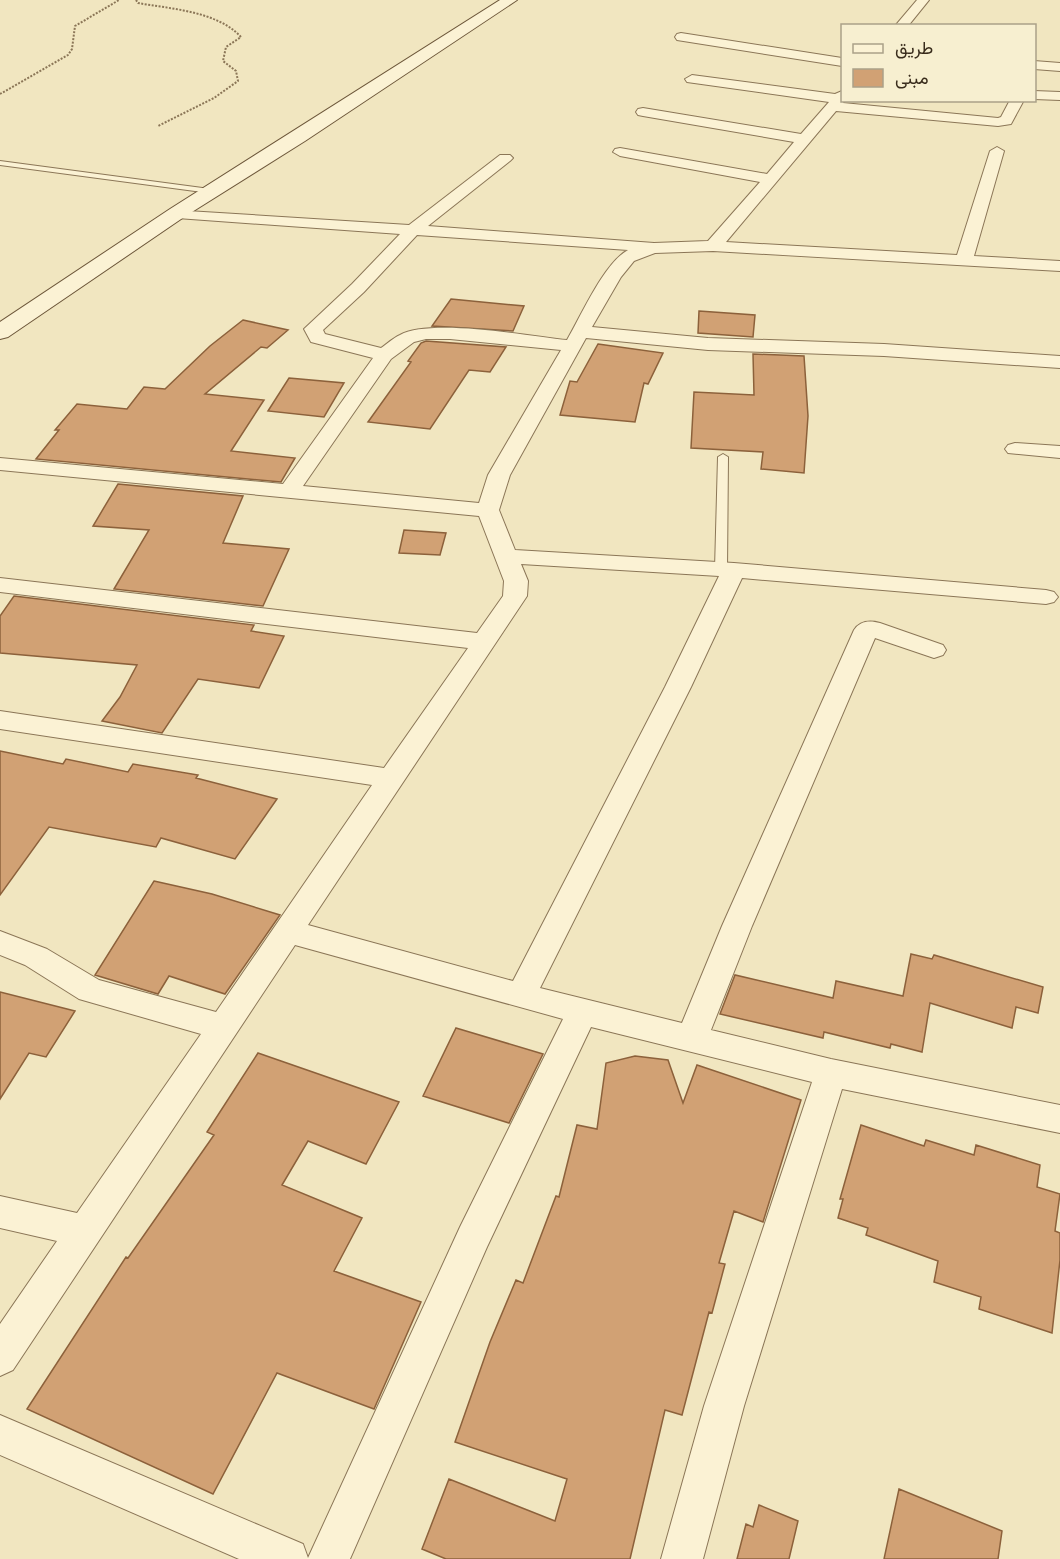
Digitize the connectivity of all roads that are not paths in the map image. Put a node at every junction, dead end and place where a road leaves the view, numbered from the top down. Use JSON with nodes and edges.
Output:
{"nodes":[{"id":1,"x":510,"y":0,"type":"edge"},
{"id":2,"x":923,"y":0,"type":"edge"},
{"id":3,"x":903,"y":24,"type":"edge"},
{"id":4,"x":681,"y":38,"type":"dead end"},
{"id":5,"x":841,"y":62,"type":"edge"},
{"id":6,"x":1036,"y":65,"type":"edge"},
{"id":7,"x":1060,"y":67,"type":"edge"},
{"id":8,"x":692,"y":79,"type":"dead end"},
{"id":9,"x":1036,"y":95,"type":"edge"},
{"id":10,"x":1060,"y":96,"type":"edge"},
{"id":11,"x":838,"y":100,"type":"edge"},
{"id":12,"x":853,"y":102,"type":"edge"},
{"id":13,"x":1016,"y":102,"type":"edge"},
{"id":14,"x":643,"y":112,"type":"dead end"},
{"id":15,"x":805,"y":139,"type":"junction"},
{"id":16,"x":997,"y":151,"type":"dead end"},
{"id":17,"x":620,"y":152,"type":"dead end"},
{"id":18,"x":505,"y":158,"type":"dead end"},
{"id":19,"x":0,"y":163,"type":"edge"},
{"id":20,"x":770,"y":179,"type":"junction"},
{"id":21,"x":210,"y":191,"type":"junction"},
{"id":22,"x":177,"y":213,"type":"junction"},
{"id":23,"x":414,"y":229,"type":"junction"},
{"id":24,"x":713,"y":246,"type":"junction"},
{"id":25,"x":655,"y":248,"type":"junction"},
{"id":26,"x":965,"y":258,"type":"junction"},
{"id":27,"x":1060,"y":266,"type":"edge"},
{"id":28,"x":0,"y":332,"type":"edge"},
{"id":29,"x":578,"y":339,"type":"junction"},
{"id":30,"x":384,"y":355,"type":"junction"},
{"id":31,"x":1060,"y":362,"type":"edge"},
{"id":32,"x":1015,"y":449,"type":"dead end"},
{"id":33,"x":1060,"y":452,"type":"edge"},
{"id":34,"x":723,"y":457,"type":"dead end"},
{"id":35,"x":0,"y":464,"type":"edge"},
{"id":36,"x":289,"y":491,"type":"junction"},
{"id":37,"x":488,"y":510,"type":"junction"},
{"id":38,"x":507,"y":556,"type":"junction"},
{"id":39,"x":727,"y":569,"type":"junction"},
{"id":40,"x":0,"y":585,"type":"edge"},
{"id":41,"x":1046,"y":597,"type":"dead end"},
{"id":42,"x":485,"y":642,"type":"junction"},
{"id":43,"x":934,"y":650,"type":"dead end"},
{"id":44,"x":0,"y":720,"type":"edge"},
{"id":45,"x":392,"y":779,"type":"junction"},
{"id":46,"x":286,"y":931,"type":"junction"},
{"id":47,"x":0,"y":943,"type":"edge"},
{"id":48,"x":521,"y":994,"type":"junction"},
{"id":49,"x":582,"y":1012,"type":"junction"},
{"id":50,"x":222,"y":1027,"type":"junction"},
{"id":51,"x":692,"y":1039,"type":"junction"},
{"id":52,"x":831,"y":1073,"type":"junction"},
{"id":53,"x":1060,"y":1119,"type":"edge"},
{"id":54,"x":0,"y":1212,"type":"edge"},
{"id":55,"x":84,"y":1231,"type":"junction"},
{"id":56,"x":0,"y":1357,"type":"edge"},
{"id":57,"x":0,"y":1435,"type":"edge"},
{"id":58,"x":288,"y":1559,"type":"edge"},
{"id":59,"x":329,"y":1559,"type":"edge"},
{"id":60,"x":682,"y":1559,"type":"edge"}],
"edges":[{"from":1,"to":21,"type":"street"},
{"from":2,"to":3,"type":"street"},
{"from":4,"to":5,"type":"street"},
{"from":6,"to":7,"type":"street"},
{"from":8,"to":11,"type":"street"},
{"from":9,"to":10,"type":"street"},
{"from":11,"to":15,"type":"street"},
{"from":12,"to":13,"type":"street"},
{"from":14,"to":15,"type":"street"},
{"from":15,"to":20,"type":"street"},
{"from":16,"to":26,"type":"street"},
{"from":17,"to":20,"type":"street"},
{"from":18,"to":23,"type":"street"},
{"from":19,"to":21,"type":"lane"},
{"from":20,"to":24,"type":"street"},
{"from":21,"to":22,"type":"street"},
{"from":22,"to":23,"type":"street"},
{"from":22,"to":28,"type":"street"},
{"from":23,"to":25,"type":"street"},
{"from":23,"to":30,"type":"street"},
{"from":24,"to":25,"type":"street"},
{"from":24,"to":26,"type":"street"},
{"from":25,"to":29,"type":"street"},
{"from":26,"to":27,"type":"street"},
{"from":29,"to":30,"type":"street"},
{"from":29,"to":31,"type":"street"},
{"from":29,"to":37,"type":"street"},
{"from":30,"to":36,"type":"street"},
{"from":32,"to":33,"type":"street"},
{"from":34,"to":39,"type":"lane"},
{"from":35,"to":36,"type":"street"},
{"from":36,"to":37,"type":"street"},
{"from":37,"to":38,"type":"street"},
{"from":38,"to":39,"type":"street"},
{"from":38,"to":42,"type":"street"},
{"from":39,"to":41,"type":"street"},
{"from":39,"to":48,"type":"street"},
{"from":40,"to":42,"type":"street"},
{"from":42,"to":45,"type":"street"},
{"from":43,"to":51,"type":"street"},
{"from":44,"to":45,"type":"street"},
{"from":45,"to":46,"type":"street"},
{"from":46,"to":48,"type":"street"},
{"from":46,"to":50,"type":"street"},
{"from":47,"to":50,"type":"street"},
{"from":48,"to":49,"type":"street"},
{"from":49,"to":51,"type":"street"},
{"from":49,"to":59,"type":"street"},
{"from":50,"to":55,"type":"street"},
{"from":51,"to":52,"type":"street"},
{"from":52,"to":53,"type":"street"},
{"from":52,"to":60,"type":"street"},
{"from":54,"to":55,"type":"street"},
{"from":55,"to":56,"type":"street"},
{"from":57,"to":58,"type":"street"}]}
